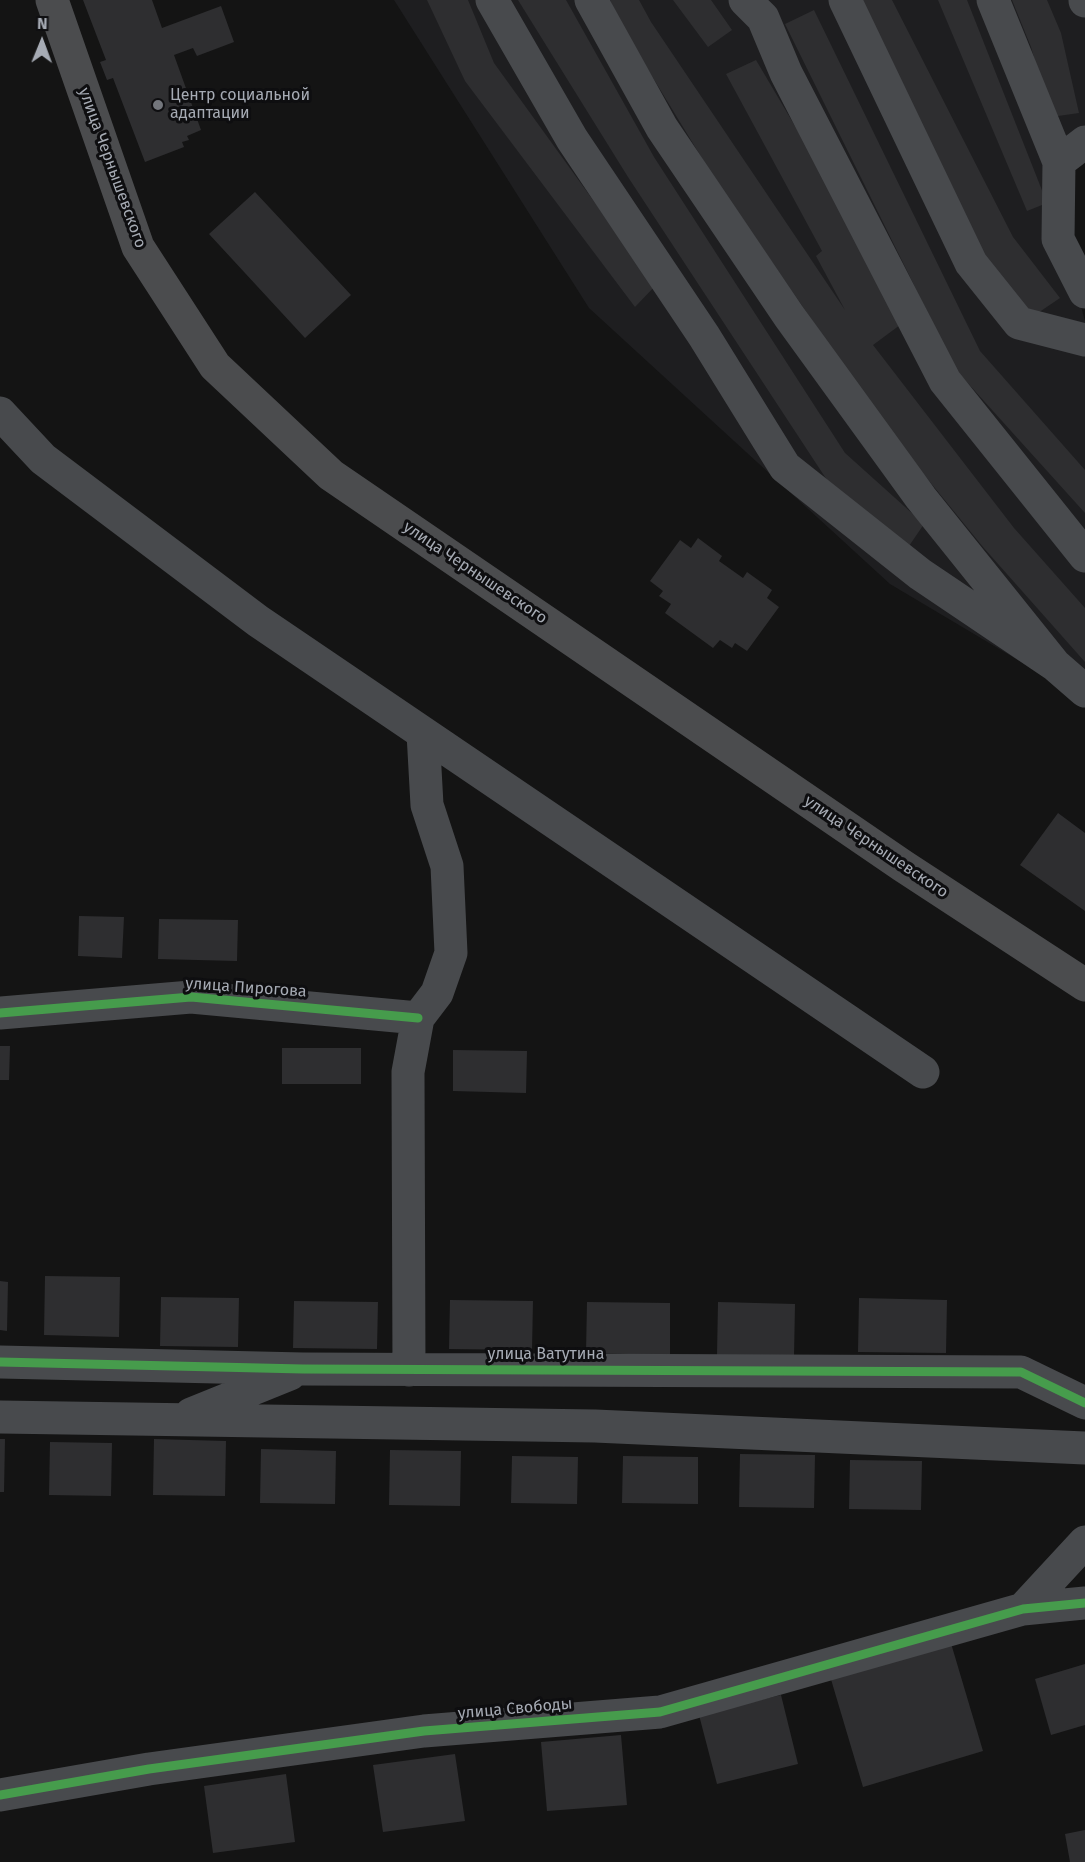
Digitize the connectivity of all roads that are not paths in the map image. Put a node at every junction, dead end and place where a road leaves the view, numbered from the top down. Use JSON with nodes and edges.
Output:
{"nodes":[{"id":1,"x":52,"y":0,"type":"edge"},
{"id":2,"x":492,"y":0,"type":"edge"},
{"id":3,"x":591,"y":0,"type":"edge"},
{"id":4,"x":745,"y":0,"type":"edge"},
{"id":5,"x":845,"y":0,"type":"edge"},
{"id":6,"x":993,"y":0,"type":"edge"},
{"id":7,"x":1085,"y":142,"type":"edge"},
{"id":8,"x":1059,"y":162,"type":"junction"},
{"id":9,"x":1085,"y":292,"type":"edge"},
{"id":10,"x":1085,"y":340,"type":"edge"},
{"id":11,"x":0,"y":413,"type":"edge"},
{"id":12,"x":1085,"y":556,"type":"edge"},
{"id":13,"x":1055,"y":666,"type":"junction"},
{"id":14,"x":1085,"y":691,"type":"edge"},
{"id":15,"x":423,"y":733,"type":"junction"},
{"id":16,"x":1085,"y":985,"type":"edge"},
{"id":17,"x":0,"y":1013,"type":"edge"},
{"id":18,"x":418,"y":1018,"type":"junction"},
{"id":19,"x":923,"y":1072,"type":"dead end"},
{"id":20,"x":0,"y":1362,"type":"edge"},
{"id":21,"x":303,"y":1369,"type":"junction"},
{"id":22,"x":409,"y":1370,"type":"junction"},
{"id":23,"x":1085,"y":1403,"type":"edge"},
{"id":24,"x":0,"y":1417,"type":"edge"},
{"id":25,"x":177,"y":1420,"type":"junction"},
{"id":26,"x":1085,"y":1448,"type":"edge"},
{"id":27,"x":1085,"y":1542,"type":"edge"},
{"id":28,"x":1085,"y":1603,"type":"edge"},
{"id":29,"x":1023,"y":1609,"type":"junction"},
{"id":30,"x":0,"y":1795,"type":"edge"}],
"edges":[{"from":1,"to":16,"type":"main road","name":"улица Чернышевского"},
{"from":2,"to":13,"type":"street"},
{"from":3,"to":13,"type":"street"},
{"from":4,"to":12,"type":"street"},
{"from":5,"to":10,"type":"street"},
{"from":6,"to":8,"type":"street"},
{"from":7,"to":8,"type":"street"},
{"from":8,"to":9,"type":"street"},
{"from":11,"to":15,"type":"street"},
{"from":13,"to":14,"type":"street"},
{"from":15,"to":18,"type":"street"},
{"from":15,"to":19,"type":"street"},
{"from":17,"to":18,"type":"street","name":"улица Пирогова"},
{"from":18,"to":22,"type":"street"},
{"from":20,"to":21,"type":"street","name":"улица Ватутина"},
{"from":21,"to":22,"type":"street","name":"улица Ватутина"},
{"from":21,"to":25,"type":"street"},
{"from":22,"to":23,"type":"street","name":"улица Ватутина"},
{"from":24,"to":25,"type":"street"},
{"from":25,"to":26,"type":"street"},
{"from":27,"to":29,"type":"street"},
{"from":28,"to":29,"type":"street","name":"улица Свободы"},
{"from":29,"to":30,"type":"street","name":"улица Свободы"}]}
